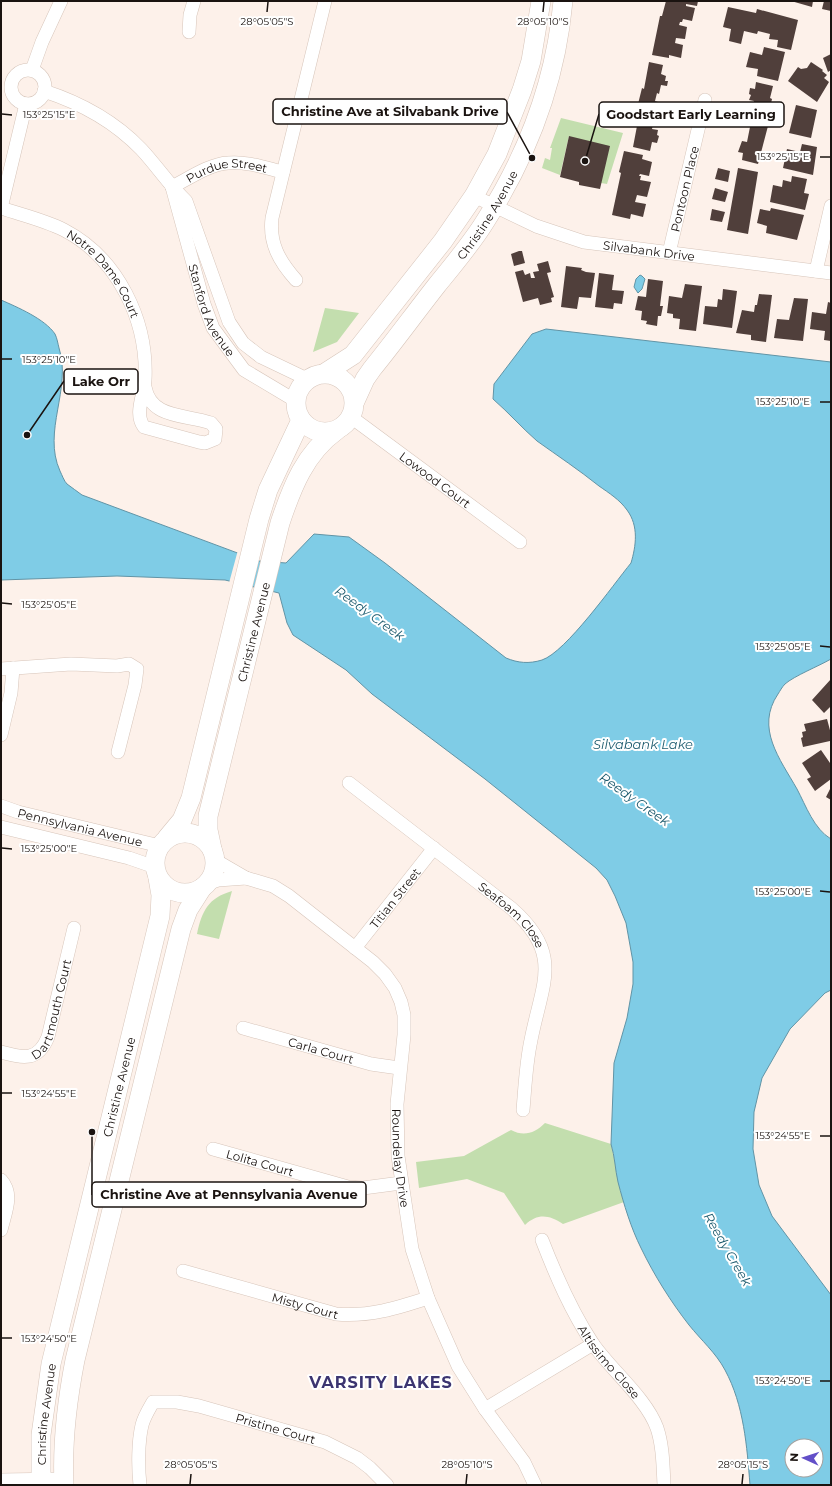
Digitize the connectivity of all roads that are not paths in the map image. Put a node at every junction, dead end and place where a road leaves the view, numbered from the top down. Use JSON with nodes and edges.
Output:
{"nodes":[{"id":1,"x":61,"y":1,"type":"edge"},
{"id":2,"x":194,"y":1,"type":"edge"},
{"id":3,"x":325,"y":1,"type":"edge"},
{"id":4,"x":541,"y":1,"type":"edge"},
{"id":5,"x":563,"y":1,"type":"edge"},
{"id":6,"x":189,"y":32,"type":"dead end"},
{"id":7,"x":32,"y":70,"type":"junction"},
{"id":8,"x":6,"y":84,"type":"edge"},
{"id":9,"x":44,"y":92,"type":"junction"},
{"id":10,"x":704,"y":100,"type":"dead end"},
{"id":11,"x":26,"y":104,"type":"junction"},
{"id":12,"x":283,"y":172,"type":"junction"},
{"id":13,"x":172,"y":187,"type":"junction"},
{"id":14,"x":474,"y":196,"type":"junction"},
{"id":15,"x":494,"y":206,"type":"junction"},
{"id":16,"x":831,"y":206,"type":"edge"},
{"id":17,"x":1,"y":208,"type":"edge"},
{"id":18,"x":668,"y":253,"type":"junction"},
{"id":19,"x":816,"y":271,"type":"junction"},
{"id":20,"x":831,"y":273,"type":"edge"},
{"id":21,"x":296,"y":280,"type":"dead end"},
{"id":22,"x":325,"y":373,"type":"junction"},
{"id":23,"x":307,"y":379,"type":"junction"},
{"id":24,"x":144,"y":389,"type":"junction"},
{"id":25,"x":296,"y":401,"type":"junction"},
{"id":26,"x":353,"y":409,"type":"junction"},
{"id":27,"x":301,"y":420,"type":"junction"},
{"id":28,"x":337,"y":430,"type":"junction"},
{"id":29,"x":520,"y":542,"type":"dead end"},
{"id":30,"x":7,"y":668,"type":"edge"},
{"id":31,"x":1,"y":735,"type":"edge"},
{"id":32,"x":118,"y":752,"type":"dead end"},
{"id":33,"x":349,"y":783,"type":"dead end"},
{"id":34,"x":1,"y":806,"type":"edge"},
{"id":35,"x":1,"y":827,"type":"edge"},
{"id":36,"x":164,"y":842,"type":"junction"},
{"id":37,"x":434,"y":848,"type":"junction"},
{"id":38,"x":213,"y":855,"type":"junction"},
{"id":39,"x":156,"y":873,"type":"junction"},
{"id":40,"x":246,"y":878,"type":"junction"},
{"id":41,"x":204,"y":886,"type":"junction"},
{"id":42,"x":74,"y":928,"type":"dead end"},
{"id":43,"x":355,"y":948,"type":"junction"},
{"id":44,"x":243,"y":1028,"type":"dead end"},
{"id":45,"x":1,"y":1052,"type":"edge"},
{"id":46,"x":399,"y":1068,"type":"junction"},
{"id":47,"x":524,"y":1110,"type":"dead end"},
{"id":48,"x":213,"y":1149,"type":"dead end"},
{"id":49,"x":1,"y":1180,"type":"edge"},
{"id":50,"x":401,"y":1183,"type":"junction"},
{"id":51,"x":1,"y":1230,"type":"edge"},
{"id":52,"x":542,"y":1240,"type":"dead end"},
{"id":53,"x":183,"y":1271,"type":"dead end"},
{"id":54,"x":428,"y":1298,"type":"junction"},
{"id":55,"x":594,"y":1344,"type":"junction"},
{"id":56,"x":484,"y":1409,"type":"junction"},
{"id":57,"x":1,"y":1480,"type":"edge"},
{"id":58,"x":41,"y":1482,"type":"edge"},
{"id":59,"x":64,"y":1482,"type":"edge"},
{"id":60,"x":140,"y":1485,"type":"edge"},
{"id":61,"x":387,"y":1485,"type":"edge"},
{"id":62,"x":535,"y":1485,"type":"edge"},
{"id":63,"x":664,"y":1485,"type":"edge"}],
"edges":[{"from":1,"to":7,"type":"street"},
{"from":2,"to":6,"type":"street"},
{"from":3,"to":12,"type":"street"},
{"from":4,"to":14,"type":"main road","name":"Christine Avenue"},
{"from":5,"to":15,"type":"main road","name":"Christine Avenue"},
{"from":7,"to":8,"type":"street"},
{"from":7,"to":9,"type":"street"},
{"from":8,"to":11,"type":"street"},
{"from":9,"to":11,"type":"street"},
{"from":9,"to":13,"type":"street","name":"Stanford Avenue"},
{"from":10,"to":18,"type":"street","name":"Pontoon Place"},
{"from":11,"to":17,"type":"street"},
{"from":12,"to":13,"type":"street","name":"Purdue Street"},
{"from":12,"to":21,"type":"street"},
{"from":13,"to":23,"type":"street","name":"Stanford Avenue"},
{"from":13,"to":25,"type":"street","name":"Stanford Avenue"},
{"from":14,"to":15,"type":"street","name":"Silvabank Drive"},
{"from":14,"to":22,"type":"main road","name":"Christine Avenue"},
{"from":15,"to":18,"type":"street","name":"Silvabank Drive"},
{"from":15,"to":26,"type":"main road","name":"Christine Avenue"},
{"from":16,"to":19,"type":"street"},
{"from":17,"to":24,"type":"street","name":"Notre Dame Court"},
{"from":18,"to":19,"type":"street","name":"Silvabank Drive"},
{"from":19,"to":20,"type":"street","name":"Silvabank Drive"},
{"from":22,"to":23,"type":"main road"},
{"from":22,"to":26,"type":"main road"},
{"from":23,"to":25,"type":"main road"},
{"from":24,"to":24,"type":"street","name":"Notre Dame Court"},
{"from":25,"to":27,"type":"main road"},
{"from":26,"to":28,"type":"main road"},
{"from":26,"to":29,"type":"street","name":"Lowood Court"},
{"from":27,"to":28,"type":"main road"},
{"from":27,"to":36,"type":"main road","name":"Christine Avenue"},
{"from":28,"to":38,"type":"main road","name":"Christine Avenue"},
{"from":30,"to":31,"type":"street"},
{"from":30,"to":32,"type":"street"},
{"from":33,"to":37,"type":"street","name":"Seafoam Close"},
{"from":34,"to":36,"type":"street","name":"Pennsylvania Avenue"},
{"from":35,"to":39,"type":"street","name":"Pennsylvania Avenue"},
{"from":36,"to":38,"type":"main road"},
{"from":36,"to":39,"type":"main road"},
{"from":37,"to":43,"type":"street","name":"Titian Street"},
{"from":37,"to":47,"type":"street","name":"Seafoam Close"},
{"from":38,"to":40,"type":"street","name":"Roundelay Drive"},
{"from":38,"to":41,"type":"main road"},
{"from":39,"to":41,"type":"main road"},
{"from":39,"to":58,"type":"main road","name":"Christine Avenue"},
{"from":40,"to":41,"type":"street","name":"Roundelay Drive"},
{"from":40,"to":43,"type":"street","name":"Roundelay Drive"},
{"from":41,"to":59,"type":"main road","name":"Christine Avenue"},
{"from":42,"to":45,"type":"street","name":"Dartmouth Court"},
{"from":43,"to":46,"type":"street","name":"Roundelay Drive"},
{"from":44,"to":46,"type":"street","name":"Carla Court"},
{"from":46,"to":50,"type":"street","name":"Roundelay Drive"},
{"from":48,"to":50,"type":"street","name":"Lolita Court"},
{"from":49,"to":51,"type":"street"},
{"from":50,"to":54,"type":"street","name":"Roundelay Drive"},
{"from":52,"to":55,"type":"street","name":"Altissimo Close"},
{"from":53,"to":54,"type":"street","name":"Misty Court"},
{"from":54,"to":56,"type":"street","name":"Roundelay Drive"},
{"from":55,"to":56,"type":"street"},
{"from":55,"to":63,"type":"street","name":"Altissimo Close"},
{"from":56,"to":62,"type":"street","name":"Roundelay Drive"},
{"from":57,"to":58,"type":"street"},
{"from":58,"to":59,"type":"street"},
{"from":60,"to":61,"type":"street","name":"Pristine Court"}]}
